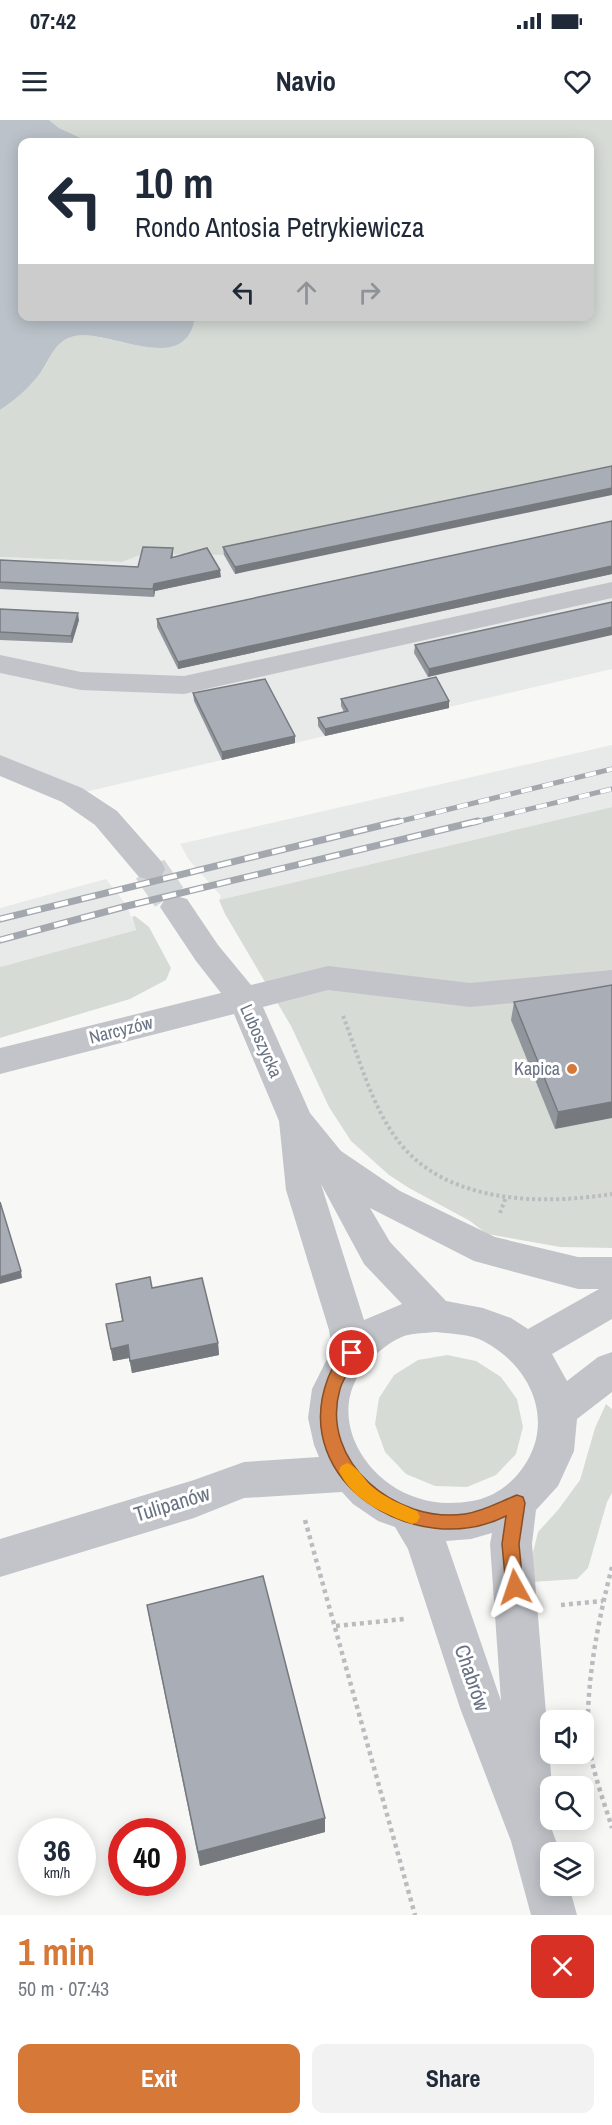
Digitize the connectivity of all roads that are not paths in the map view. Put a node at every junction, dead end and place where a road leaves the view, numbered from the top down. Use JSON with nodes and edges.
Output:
{"nodes":[{"id":1,"x":612,"y":590,"type":"edge"},
{"id":2,"x":0,"y":664,"type":"edge"},
{"id":3,"x":0,"y":765,"type":"edge"},
{"id":4,"x":150,"y":869,"type":"tunnel mouth"},
{"id":5,"x":176,"y":907,"type":"tunnel mouth"},
{"id":6,"x":612,"y":982,"type":"edge"},
{"id":7,"x":243,"y":998,"type":"junction"},
{"id":8,"x":0,"y":1061,"type":"edge"},
{"id":9,"x":296,"y":1121,"type":"junction"},
{"id":10,"x":328,"y":1160,"type":"junction"},
{"id":11,"x":612,"y":1273,"type":"edge"},
{"id":12,"x":612,"y":1300,"type":"edge"},
{"id":13,"x":436,"y":1316,"type":"junction"},
{"id":14,"x":525,"y":1350,"type":"junction"},
{"id":15,"x":352,"y":1353,"type":"junction"},
{"id":16,"x":612,"y":1369,"type":"edge"},
{"id":17,"x":559,"y":1410,"type":"junction"},
{"id":18,"x":348,"y":1473,"type":"junction"},
{"id":19,"x":517,"y":1503,"type":"junction"},
{"id":20,"x":410,"y":1516,"type":"junction"},
{"id":21,"x":0,"y":1558,"type":"edge"},
{"id":22,"x":534,"y":1841,"type":"junction"},
{"id":23,"x":554,"y":1915,"type":"edge"}],
"edges":[{"from":1,"to":2,"type":"street"},
{"from":3,"to":4,"type":"street"},
{"from":5,"to":7,"type":"street","name":"Luboszycka"},
{"from":6,"to":7,"type":"street","name":"Narcyzów"},
{"from":7,"to":8,"type":"street","name":"Narcyzów"},
{"from":7,"to":9,"type":"street","name":"Luboszycka"},
{"from":9,"to":10,"type":"street","name":"Luboszycka"},
{"from":9,"to":15,"type":"street","name":"Luboszycka"},
{"from":10,"to":11,"type":"street"},
{"from":10,"to":13,"type":"street","name":"Luboszycka"},
{"from":12,"to":14,"type":"street"},
{"from":13,"to":14,"type":"street"},
{"from":13,"to":15,"type":"street"},
{"from":14,"to":17,"type":"street"},
{"from":15,"to":18,"type":"street"},
{"from":16,"to":17,"type":"street"},
{"from":17,"to":19,"type":"street"},
{"from":18,"to":20,"type":"street"},
{"from":18,"to":21,"type":"street","name":"Tulipanów"},
{"from":19,"to":20,"type":"street"},
{"from":19,"to":22,"type":"street","name":"Chabrów"},
{"from":20,"to":22,"type":"street","name":"Chabrów"},
{"from":22,"to":23,"type":"street","name":"Chabrów"}]}
